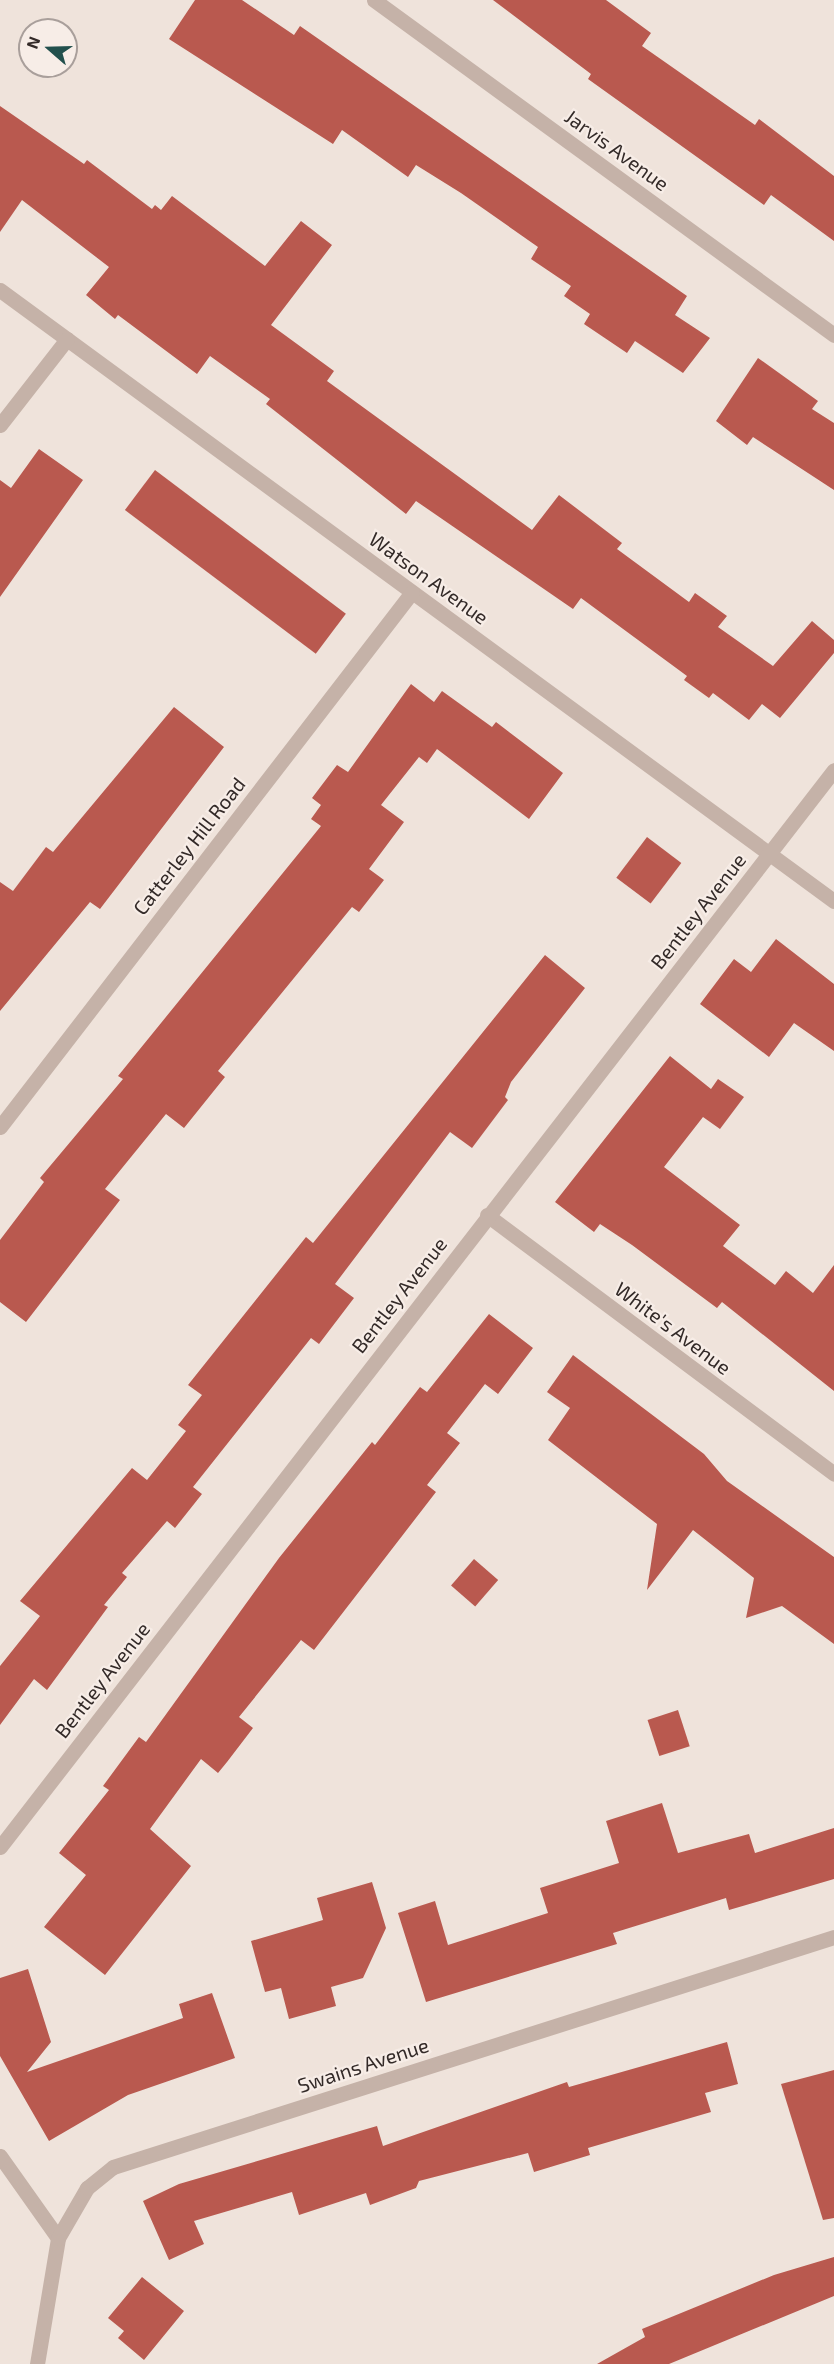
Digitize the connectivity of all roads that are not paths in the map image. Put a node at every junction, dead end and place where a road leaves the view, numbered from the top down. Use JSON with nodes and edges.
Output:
{"nodes":[{"id":1,"x":374,"y":0,"type":"edge"},
{"id":2,"x":0,"y":290,"type":"edge"},
{"id":3,"x":834,"y":335,"type":"edge"},
{"id":4,"x":68,"y":339,"type":"junction"},
{"id":5,"x":0,"y":425,"type":"edge"},
{"id":6,"x":412,"y":591,"type":"junction"},
{"id":7,"x":834,"y":770,"type":"edge"},
{"id":8,"x":770,"y":854,"type":"junction"},
{"id":9,"x":834,"y":901,"type":"edge"},
{"id":10,"x":0,"y":1127,"type":"edge"},
{"id":11,"x":487,"y":1215,"type":"junction"},
{"id":12,"x":834,"y":1474,"type":"edge"},
{"id":13,"x":0,"y":1847,"type":"edge"},
{"id":14,"x":834,"y":1937,"type":"edge"},
{"id":15,"x":0,"y":2156,"type":"edge"},
{"id":16,"x":58,"y":2238,"type":"junction"},
{"id":17,"x":37,"y":2364,"type":"edge"}],
"edges":[{"from":1,"to":3,"type":"street","name":"Jarvis Avenue"},
{"from":2,"to":4,"type":"street","name":"Watson Avenue"},
{"from":4,"to":5,"type":"street"},
{"from":4,"to":6,"type":"street","name":"Watson Avenue"},
{"from":6,"to":8,"type":"street","name":"Watson Avenue"},
{"from":6,"to":10,"type":"street","name":"Catterley Hill Road"},
{"from":7,"to":8,"type":"street","name":"Bentley Avenue"},
{"from":8,"to":9,"type":"street","name":"Watson Avenue"},
{"from":8,"to":11,"type":"street","name":"Bentley Avenue"},
{"from":11,"to":12,"type":"street","name":"White's Avenue"},
{"from":11,"to":13,"type":"street","name":"Bentley Avenue"},
{"from":14,"to":16,"type":"street","name":"Swains Avenue"},
{"from":15,"to":16,"type":"street"},
{"from":16,"to":17,"type":"street","name":"Swains Avenue"}]}
